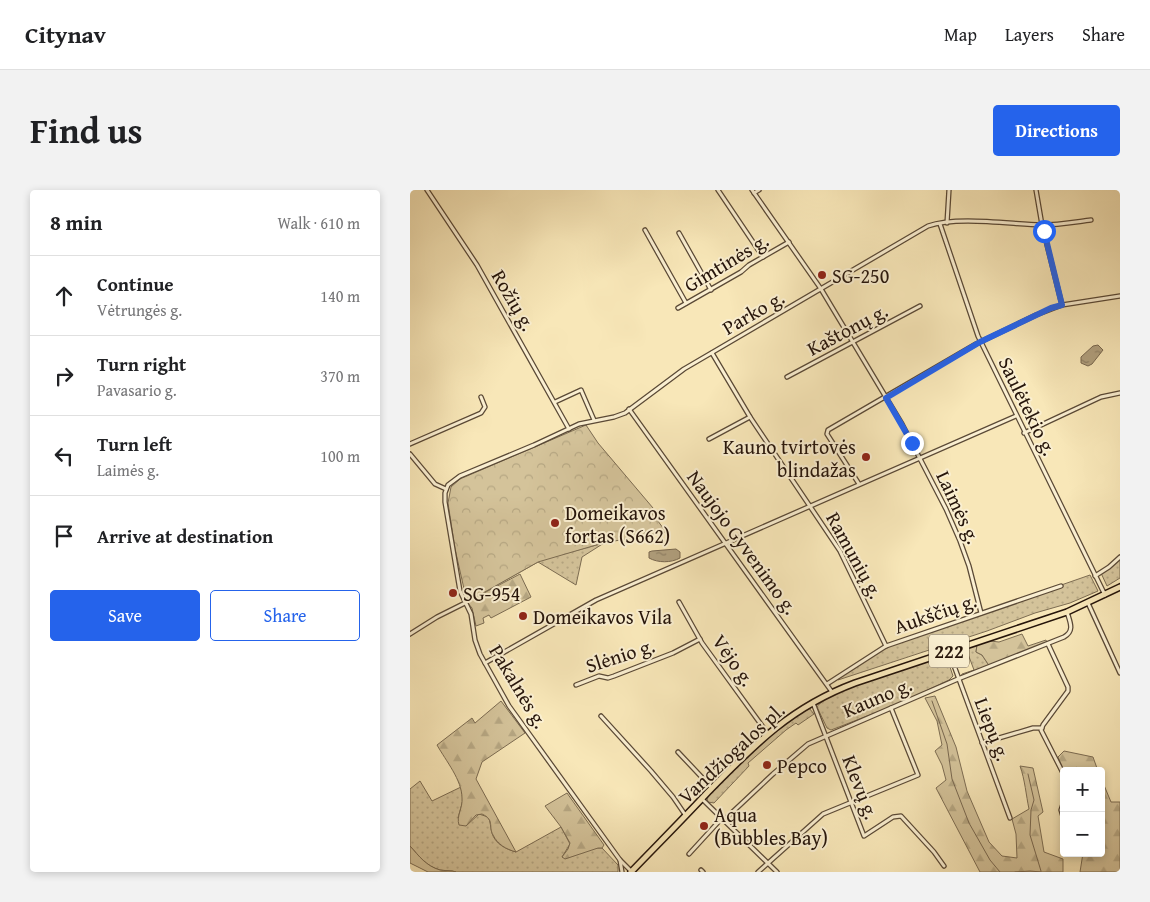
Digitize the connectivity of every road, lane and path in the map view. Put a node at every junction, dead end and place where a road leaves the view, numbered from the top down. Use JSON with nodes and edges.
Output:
{"nodes":[{"id":1,"x":427,"y":190,"type":"edge"},
{"id":2,"x":718,"y":190,"type":"edge"},
{"id":3,"x":759,"y":190,"type":"edge"},
{"id":4,"x":949,"y":190,"type":"edge"},
{"id":5,"x":1036,"y":190,"type":"edge"},
{"id":6,"x":753,"y":192,"type":"edge"},
{"id":7,"x":1091,"y":220,"type":"dead end"},
{"id":8,"x":947,"y":223,"type":"junction"},
{"id":9,"x":940,"y":224,"type":"junction"},
{"id":10,"x":1042,"y":225,"type":"junction"},
{"id":11,"x":645,"y":230,"type":"dead end"},
{"id":12,"x":679,"y":233,"type":"dead end"},
{"id":13,"x":789,"y":242,"type":"junction"},
{"id":14,"x":763,"y":257,"type":"junction"},
{"id":15,"x":821,"y":289,"type":"junction"},
{"id":16,"x":711,"y":290,"type":"junction"},
{"id":17,"x":1120,"y":296,"type":"edge"},
{"id":18,"x":686,"y":303,"type":"junction"},
{"id":19,"x":1062,"y":305,"type":"junction"},
{"id":20,"x":920,"y":306,"type":"dead end"},
{"id":21,"x":678,"y":308,"type":"dead end"},
{"id":22,"x":853,"y":342,"type":"junction"},
{"id":23,"x":980,"y":342,"type":"junction"},
{"id":24,"x":712,"y":353,"type":"junction"},
{"id":25,"x":788,"y":377,"type":"dead end"},
{"id":26,"x":1120,"y":393,"type":"edge"},
{"id":27,"x":481,"y":397,"type":"dead end"},
{"id":28,"x":886,"y":398,"type":"junction"},
{"id":29,"x":555,"y":402,"type":"junction"},
{"id":30,"x":629,"y":409,"type":"junction"},
{"id":31,"x":1016,"y":416,"type":"junction"},
{"id":32,"x":750,"y":417,"type":"junction"},
{"id":33,"x":594,"y":420,"type":"junction"},
{"id":34,"x":569,"y":429,"type":"junction"},
{"id":35,"x":1024,"y":433,"type":"junction"},
{"id":36,"x":709,"y":439,"type":"dead end"},
{"id":37,"x":410,"y":444,"type":"edge"},
{"id":38,"x":410,"y":454,"type":"edge"},
{"id":39,"x":920,"y":459,"type":"junction"},
{"id":40,"x":859,"y":484,"type":"junction"},
{"id":41,"x":446,"y":489,"type":"junction"},
{"id":42,"x":810,"y":506,"type":"junction"},
{"id":43,"x":726,"y":542,"type":"junction"},
{"id":44,"x":1120,"y":557,"type":"edge"},
{"id":45,"x":1095,"y":576,"type":"junction"},
{"id":46,"x":1060,"y":586,"type":"dead end"},
{"id":47,"x":1120,"y":586,"type":"edge"},
{"id":48,"x":1105,"y":595,"type":"junction"},
{"id":49,"x":678,"y":602,"type":"dead end"},
{"id":50,"x":465,"y":603,"type":"junction"},
{"id":51,"x":1088,"y":603,"type":"junction"},
{"id":52,"x":1067,"y":612,"type":"junction"},
{"id":53,"x":981,"y":613,"type":"junction"},
{"id":54,"x":410,"y":634,"type":"edge"},
{"id":55,"x":700,"y":640,"type":"junction"},
{"id":56,"x":1048,"y":644,"type":"junction"},
{"id":57,"x":886,"y":646,"type":"junction"},
{"id":58,"x":949,"y":652,"type":"junction"},
{"id":59,"x":485,"y":663,"type":"junction"},
{"id":60,"x":1120,"y":673,"type":"edge"},
{"id":61,"x":958,"y":679,"type":"junction"},
{"id":62,"x":827,"y":684,"type":"junction"},
{"id":63,"x":576,"y":685,"type":"dead end"},
{"id":64,"x":832,"y":692,"type":"junction"},
{"id":65,"x":812,"y":702,"type":"junction"},
{"id":66,"x":891,"y":708,"type":"junction"},
{"id":67,"x":601,"y":716,"type":"dead end"},
{"id":68,"x":1042,"y":728,"type":"junction"},
{"id":69,"x":768,"y":734,"type":"junction"},
{"id":70,"x":826,"y":736,"type":"junction"},
{"id":71,"x":982,"y":743,"type":"junction"},
{"id":72,"x":678,"y":752,"type":"dead end"},
{"id":73,"x":1060,"y":768,"type":"edge"},
{"id":74,"x":712,"y":788,"type":"junction"},
{"id":75,"x":702,"y":799,"type":"junction"},
{"id":76,"x":851,"y":803,"type":"junction"},
{"id":77,"x":686,"y":816,"type":"junction"},
{"id":78,"x":1010,"y":818,"type":"dead end"},
{"id":79,"x":723,"y":819,"type":"junction"},
{"id":80,"x":689,"y":854,"type":"dead end"},
{"id":81,"x":620,"y":860,"type":"junction"},
{"id":82,"x":768,"y":863,"type":"junction"},
{"id":83,"x":944,"y":866,"type":"dead end"},
{"id":84,"x":622,"y":872,"type":"edge"},
{"id":85,"x":631,"y":872,"type":"edge"},
{"id":86,"x":758,"y":872,"type":"edge"},
{"id":87,"x":777,"y":872,"type":"edge"}],
"edges":[{"from":1,"to":29,"type":"street","name":"Rožių g."},
{"from":2,"to":14,"type":"street"},
{"from":3,"to":6,"type":"street"},
{"from":4,"to":8,"type":"street"},
{"from":5,"to":10,"type":"street"},
{"from":6,"to":13,"type":"street","name":"Laimės g."},
{"from":7,"to":10,"type":"street","name":"Parko g."},
{"from":8,"to":9,"type":"street","name":"Parko g."},
{"from":8,"to":10,"type":"street","name":"Parko g."},
{"from":9,"to":15,"type":"street","name":"Parko g."},
{"from":9,"to":23,"type":"street","name":"Saulėtekio g."},
{"from":10,"to":19,"type":"street"},
{"from":11,"to":18,"type":"street"},
{"from":12,"to":16,"type":"street"},
{"from":13,"to":14,"type":"street","name":"Gimtinės g."},
{"from":13,"to":15,"type":"street","name":"Laimės g."},
{"from":14,"to":16,"type":"street","name":"Gimtinės g."},
{"from":15,"to":22,"type":"street","name":"Laimės g."},
{"from":15,"to":24,"type":"street","name":"Parko g."},
{"from":16,"to":18,"type":"street","name":"Gimtinės g."},
{"from":17,"to":19,"type":"street"},
{"from":18,"to":21,"type":"street","name":"Gimtinės g."},
{"from":19,"to":23,"type":"street"},
{"from":20,"to":22,"type":"street","name":"Kaštonų g."},
{"from":22,"to":25,"type":"street","name":"Kaštonų g."},
{"from":22,"to":28,"type":"street","name":"Laimės g."},
{"from":23,"to":28,"type":"street"},
{"from":23,"to":31,"type":"street","name":"Saulėtekio g."},
{"from":24,"to":30,"type":"street","name":"Parko g."},
{"from":24,"to":32,"type":"street","name":"Ramunių g."},
{"from":26,"to":35,"type":"street"},
{"from":27,"to":37,"type":"street"},
{"from":28,"to":39,"type":"street","name":"Laimės g."},
{"from":28,"to":40,"type":"street"},
{"from":29,"to":33,"type":"street"},
{"from":29,"to":34,"type":"street","name":"Rožių g."},
{"from":30,"to":33,"type":"street","name":"Parko g."},
{"from":30,"to":43,"type":"street","name":"Naujojo Gyvenimo g."},
{"from":31,"to":35,"type":"street","name":"Saulėtekio g."},
{"from":31,"to":39,"type":"street"},
{"from":32,"to":36,"type":"street"},
{"from":32,"to":42,"type":"street","name":"Ramunių g."},
{"from":33,"to":34,"type":"street","name":"Parko g."},
{"from":34,"to":41,"type":"street","name":"Parko g."},
{"from":35,"to":45,"type":"street","name":"Saulėtekio g."},
{"from":38,"to":41,"type":"street"},
{"from":39,"to":40,"type":"street"},
{"from":39,"to":53,"type":"street","name":"Laimės g."},
{"from":40,"to":42,"type":"street"},
{"from":41,"to":50,"type":"street","name":"Pakalnės g."},
{"from":42,"to":43,"type":"street"},
{"from":42,"to":57,"type":"street","name":"Ramunių g."},
{"from":43,"to":59,"type":"street"},
{"from":43,"to":62,"type":"street","name":"Naujojo Gyvenimo g."},
{"from":44,"to":45,"type":"street"},
{"from":45,"to":48,"type":"street","name":"Saulėtekio g."},
{"from":46,"to":53,"type":"street","name":"Aukščių g."},
{"from":47,"to":48,"type":"main road","name":"Vandžiogalos pl.","number":"222"},
{"from":48,"to":51,"type":"main road","name":"Vandžiogalos pl.","number":"222"},
{"from":49,"to":55,"type":"street","name":"Vėjo g."},
{"from":50,"to":54,"type":"street"},
{"from":50,"to":59,"type":"street","name":"Pakalnės g."},
{"from":51,"to":52,"type":"main road","name":"Vandžiogalos pl.","number":"222"},
{"from":51,"to":60,"type":"street"},
{"from":52,"to":56,"type":"street","name":"Kauno g."},
{"from":52,"to":58,"type":"main road","name":"Vandžiogalos pl.","number":"222"},
{"from":53,"to":57,"type":"street","name":"Aukščių g."},
{"from":55,"to":63,"type":"street","name":"Slėnio g."},
{"from":55,"to":69,"type":"street","name":"Vėjo g."},
{"from":56,"to":61,"type":"street","name":"Kauno g."},
{"from":56,"to":68,"type":"street"},
{"from":57,"to":62,"type":"street","name":"Aukščių g."},
{"from":58,"to":61,"type":"street","name":"Liepų g."},
{"from":58,"to":64,"type":"main road","name":"Vandžiogalos pl.","number":"222"},
{"from":59,"to":81,"type":"street","name":"Pakalnės g."},
{"from":61,"to":66,"type":"street","name":"Kauno g."},
{"from":61,"to":71,"type":"street","name":"Liepų g."},
{"from":62,"to":64,"type":"street","name":"Naujojo Gyvenimo g."},
{"from":64,"to":65,"type":"main road","name":"Vandžiogalos pl.","number":"222"},
{"from":65,"to":69,"type":"main road","name":"Vandžiogalos pl.","number":"222"},
{"from":65,"to":70,"type":"street","name":"Klevų g."},
{"from":66,"to":70,"type":"street","name":"Kauno g."},
{"from":66,"to":76,"type":"street"},
{"from":67,"to":77,"type":"street"},
{"from":68,"to":71,"type":"street"},
{"from":68,"to":73,"type":"street"},
{"from":69,"to":74,"type":"main road","name":"Vandžiogalos pl.","number":"222"},
{"from":70,"to":76,"type":"street","name":"Klevų g."},
{"from":70,"to":79,"type":"street","name":"Kauno g."},
{"from":71,"to":78,"type":"street","name":"Liepų g."},
{"from":72,"to":74,"type":"street"},
{"from":74,"to":75,"type":"main road","name":"Vandžiogalos pl.","number":"222"},
{"from":75,"to":77,"type":"main road","name":"Vandžiogalos pl.","number":"222"},
{"from":75,"to":79,"type":"street"},
{"from":76,"to":82,"type":"street"},
{"from":76,"to":83,"type":"street","name":"Klevų g."},
{"from":77,"to":85,"type":"main road","name":"Vandžiogalos pl.","number":"222"},
{"from":79,"to":80,"type":"street","name":"Kauno g."},
{"from":79,"to":82,"type":"street"},
{"from":81,"to":84,"type":"street"},
{"from":81,"to":85,"type":"street","name":"Pakalnės g."},
{"from":82,"to":86,"type":"street"},
{"from":82,"to":87,"type":"street"}]}
